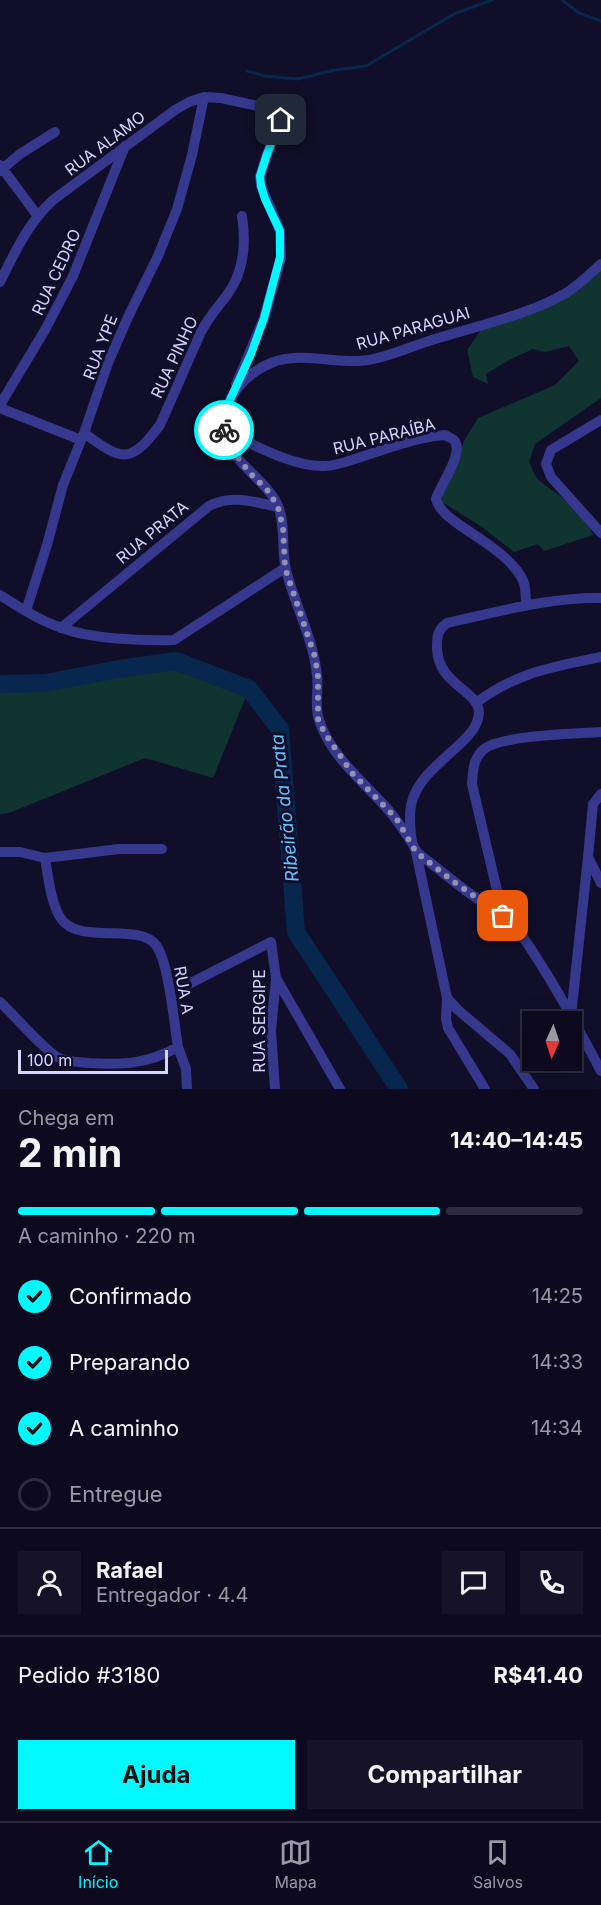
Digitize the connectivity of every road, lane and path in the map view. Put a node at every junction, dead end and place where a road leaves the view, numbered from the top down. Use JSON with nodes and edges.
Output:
{"nodes":[{"id":1,"x":204,"y":97,"type":"junction"},
{"id":2,"x":55,"y":132,"type":"dead end"},
{"id":3,"x":126,"y":146,"type":"junction"},
{"id":4,"x":1,"y":168,"type":"edge"},
{"id":5,"x":37,"y":215,"type":"junction"},
{"id":6,"x":242,"y":216,"type":"dead end"},
{"id":7,"x":601,"y":264,"type":"edge"},
{"id":8,"x":0,"y":282,"type":"edge"},
{"id":9,"x":230,"y":398,"type":"junction"},
{"id":10,"x":0,"y":406,"type":"edge"},
{"id":11,"x":601,"y":421,"type":"edge"},
{"id":12,"x":224,"y":431,"type":"junction"},
{"id":13,"x":83,"y":437,"type":"junction"},
{"id":14,"x":278,"y":507,"type":"junction"},
{"id":15,"x":601,"y":533,"type":"edge"},
{"id":16,"x":285,"y":568,"type":"junction"},
{"id":17,"x":0,"y":595,"type":"edge"},
{"id":18,"x":601,"y":598,"type":"edge"},
{"id":19,"x":526,"y":606,"type":"junction"},
{"id":20,"x":26,"y":611,"type":"junction"},
{"id":21,"x":61,"y":628,"type":"junction"},
{"id":22,"x":601,"y":657,"type":"edge"},
{"id":23,"x":476,"y":703,"type":"junction"},
{"id":24,"x":601,"y":732,"type":"edge"},
{"id":25,"x":601,"y":794,"type":"edge"},
{"id":26,"x":601,"y":831,"type":"edge"},
{"id":27,"x":589,"y":832,"type":"junction"},
{"id":28,"x":414,"y":848,"type":"junction"},
{"id":29,"x":162,"y":849,"type":"dead end"},
{"id":30,"x":0,"y":852,"type":"edge"},
{"id":31,"x":588,"y":857,"type":"junction"},
{"id":32,"x":45,"y":858,"type":"junction"},
{"id":33,"x":601,"y":883,"type":"edge"},
{"id":34,"x":503,"y":916,"type":"junction"},
{"id":35,"x":276,"y":978,"type":"junction"},
{"id":36,"x":185,"y":986,"type":"dead end"},
{"id":37,"x":447,"y":998,"type":"junction"},
{"id":38,"x":0,"y":1002,"type":"edge"},
{"id":39,"x":568,"y":1011,"type":"edge"},
{"id":40,"x":572,"y":1011,"type":"edge"},
{"id":41,"x":582,"y":1036,"type":"edge"},
{"id":42,"x":178,"y":1047,"type":"junction"},
{"id":43,"x":601,"y":1071,"type":"edge"},
{"id":44,"x":274,"y":1075,"type":"junction"},
{"id":45,"x":187,"y":1089,"type":"edge"},
{"id":46,"x":275,"y":1089,"type":"edge"},
{"id":47,"x":282,"y":1089,"type":"edge"},
{"id":48,"x":340,"y":1089,"type":"edge"},
{"id":49,"x":485,"y":1089,"type":"edge"},
{"id":50,"x":534,"y":1089,"type":"edge"}],
"edges":[{"from":1,"to":3,"type":"street","name":"RUA ALAMO"},
{"from":1,"to":9,"type":"street"},
{"from":1,"to":13,"type":"street","name":"RUA YPE"},
{"from":2,"to":4,"type":"street"},
{"from":3,"to":5,"type":"street","name":"RUA ALAMO"},
{"from":3,"to":10,"type":"street","name":"RUA CEDRO"},
{"from":4,"to":5,"type":"street"},
{"from":5,"to":8,"type":"street","name":"RUA ALAMO"},
{"from":6,"to":13,"type":"street","name":"RUA PINHO"},
{"from":7,"to":9,"type":"street","name":"RUA PARAGUAI"},
{"from":9,"to":12,"type":"street"},
{"from":10,"to":13,"type":"street"},
{"from":11,"to":15,"type":"street"},
{"from":12,"to":14,"type":"street"},
{"from":12,"to":19,"type":"street","name":"RUA PARAÍBA"},
{"from":13,"to":20,"type":"street","name":"RUA YPE"},
{"from":14,"to":16,"type":"street"},
{"from":14,"to":21,"type":"street","name":"RUA PRATA"},
{"from":16,"to":21,"type":"street"},
{"from":16,"to":28,"type":"street"},
{"from":17,"to":20,"type":"street"},
{"from":18,"to":19,"type":"street"},
{"from":19,"to":23,"type":"street"},
{"from":20,"to":21,"type":"street"},
{"from":22,"to":23,"type":"street"},
{"from":23,"to":28,"type":"street"},
{"from":24,"to":34,"type":"street"},
{"from":25,"to":27,"type":"street"},
{"from":26,"to":27,"type":"street"},
{"from":27,"to":31,"type":"street"},
{"from":28,"to":34,"type":"street"},
{"from":28,"to":37,"type":"street"},
{"from":29,"to":32,"type":"street"},
{"from":30,"to":32,"type":"street"},
{"from":31,"to":33,"type":"street"},
{"from":31,"to":40,"type":"street"},
{"from":32,"to":42,"type":"street","name":"RUA A"},
{"from":34,"to":39,"type":"street"},
{"from":35,"to":36,"type":"street","name":"RUA SERGIPE"},
{"from":35,"to":44,"type":"street","name":"RUA SERGIPE"},
{"from":35,"to":48,"type":"street"},
{"from":37,"to":49,"type":"street"},
{"from":37,"to":50,"type":"street"},
{"from":38,"to":42,"type":"street"},
{"from":41,"to":43,"type":"street"},
{"from":42,"to":45,"type":"street"},
{"from":44,"to":46,"type":"street","name":"RUA SERGIPE"},
{"from":44,"to":47,"type":"street"}]}
